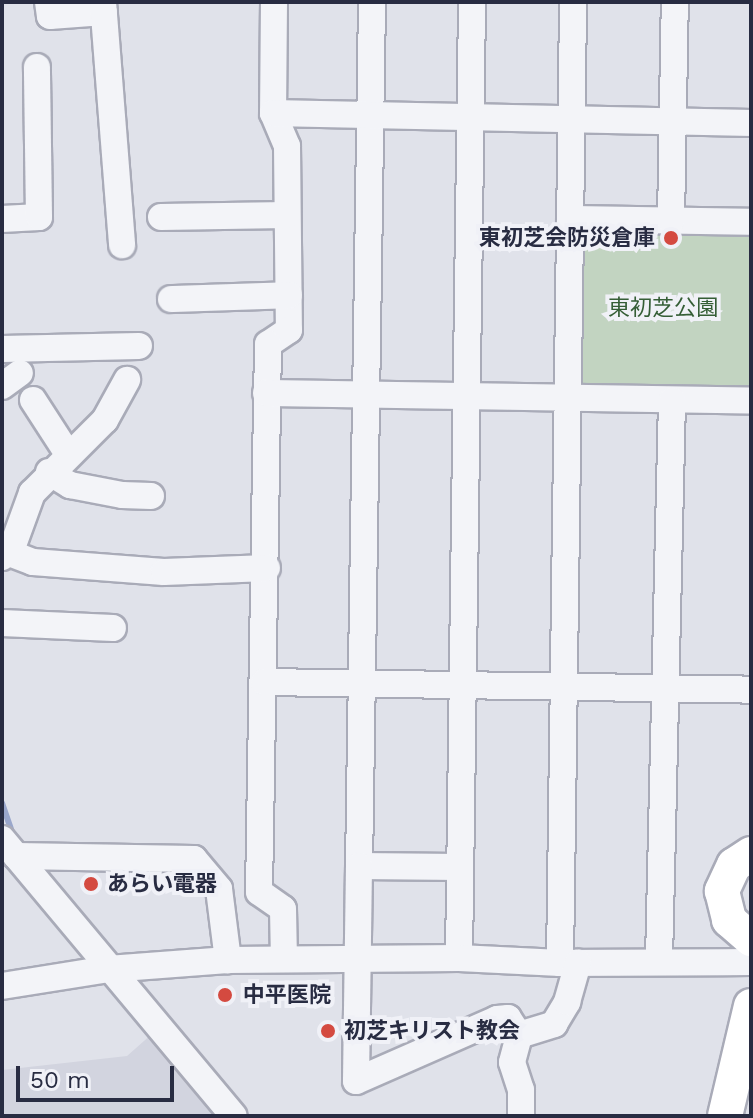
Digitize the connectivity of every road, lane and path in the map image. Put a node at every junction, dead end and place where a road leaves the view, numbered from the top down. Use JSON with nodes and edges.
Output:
{"nodes":[{"id":1,"x":48,"y":2,"type":"edge"},
{"id":2,"x":274,"y":2,"type":"edge"},
{"id":3,"x":372,"y":2,"type":"edge"},
{"id":4,"x":472,"y":2,"type":"edge"},
{"id":5,"x":573,"y":2,"type":"edge"},
{"id":6,"x":675,"y":2,"type":"edge"},
{"id":7,"x":103,"y":7,"type":"edge"},
{"id":8,"x":37,"y":67,"type":"dead end"},
{"id":9,"x":273,"y":113,"type":"junction"},
{"id":10,"x":370,"y":115,"type":"junction"},
{"id":11,"x":471,"y":117,"type":"junction"},
{"id":12,"x":572,"y":119,"type":"junction"},
{"id":13,"x":673,"y":121,"type":"junction"},
{"id":14,"x":751,"y":123,"type":"edge"},
{"id":15,"x":287,"y":215,"type":"junction"},
{"id":16,"x":161,"y":217,"type":"dead end"},
{"id":17,"x":2,"y":219,"type":"edge"},
{"id":18,"x":570,"y":219,"type":"junction"},
{"id":19,"x":671,"y":221,"type":"junction"},
{"id":20,"x":751,"y":222,"type":"edge"},
{"id":21,"x":122,"y":245,"type":"dead end"},
{"id":22,"x":289,"y":295,"type":"junction"},
{"id":23,"x":171,"y":299,"type":"dead end"},
{"id":24,"x":139,"y":346,"type":"dead end"},
{"id":25,"x":2,"y":349,"type":"edge"},
{"id":26,"x":127,"y":380,"type":"dead end"},
{"id":27,"x":266,"y":393,"type":"junction"},
{"id":28,"x":367,"y":395,"type":"junction"},
{"id":29,"x":466,"y":397,"type":"junction"},
{"id":30,"x":566,"y":398,"type":"junction"},
{"id":31,"x":33,"y":400,"type":"dead end"},
{"id":32,"x":672,"y":400,"type":"junction"},
{"id":33,"x":751,"y":401,"type":"edge"},
{"id":34,"x":58,"y":463,"type":"junction"},
{"id":35,"x":151,"y":496,"type":"dead end"},
{"id":36,"x":4,"y":555,"type":"edge"},
{"id":37,"x":267,"y":568,"type":"junction"},
{"id":38,"x":2,"y":623,"type":"edge"},
{"id":39,"x":113,"y":628,"type":"dead end"},
{"id":40,"x":363,"y":681,"type":"junction"},
{"id":41,"x":264,"y":682,"type":"junction"},
{"id":42,"x":463,"y":683,"type":"junction"},
{"id":43,"x":562,"y":686,"type":"junction"},
{"id":44,"x":665,"y":688,"type":"junction"},
{"id":45,"x":751,"y":690,"type":"edge"},
{"id":46,"x":6,"y":842,"type":"edge"},
{"id":47,"x":751,"y":854,"type":"edge"},
{"id":48,"x":359,"y":866,"type":"junction"},
{"id":49,"x":459,"y":867,"type":"junction"},
{"id":50,"x":751,"y":939,"type":"edge"},
{"id":51,"x":360,"y":957,"type":"junction"},
{"id":52,"x":459,"y":958,"type":"junction"},
{"id":53,"x":284,"y":959,"type":"junction"},
{"id":54,"x":228,"y":960,"type":"junction"},
{"id":55,"x":659,"y":960,"type":"junction"},
{"id":56,"x":751,"y":962,"type":"edge"},
{"id":57,"x":569,"y":963,"type":"junction"},
{"id":58,"x":108,"y":969,"type":"junction"},
{"id":59,"x":2,"y":986,"type":"edge"},
{"id":60,"x":751,"y":1006,"type":"edge"},
{"id":61,"x":519,"y":1035,"type":"junction"},
{"id":62,"x":234,"y":1116,"type":"edge"},
{"id":63,"x":521,"y":1116,"type":"edge"},
{"id":64,"x":725,"y":1116,"type":"edge"}],
"edges":[{"from":1,"to":7,"type":"street"},
{"from":2,"to":9,"type":"street"},
{"from":3,"to":10,"type":"street"},
{"from":4,"to":11,"type":"street"},
{"from":5,"to":12,"type":"street"},
{"from":6,"to":13,"type":"street"},
{"from":7,"to":21,"type":"street"},
{"from":8,"to":17,"type":"street"},
{"from":9,"to":10,"type":"street"},
{"from":9,"to":15,"type":"street"},
{"from":10,"to":11,"type":"street"},
{"from":10,"to":28,"type":"street"},
{"from":11,"to":12,"type":"street"},
{"from":11,"to":29,"type":"street"},
{"from":12,"to":13,"type":"street"},
{"from":12,"to":18,"type":"street"},
{"from":13,"to":14,"type":"street"},
{"from":13,"to":19,"type":"street"},
{"from":15,"to":16,"type":"street"},
{"from":15,"to":22,"type":"street"},
{"from":18,"to":19,"type":"street"},
{"from":18,"to":30,"type":"street"},
{"from":19,"to":20,"type":"street"},
{"from":22,"to":23,"type":"street"},
{"from":22,"to":27,"type":"street"},
{"from":24,"to":25,"type":"street"},
{"from":26,"to":34,"type":"street"},
{"from":27,"to":28,"type":"street"},
{"from":27,"to":37,"type":"street"},
{"from":28,"to":29,"type":"street"},
{"from":28,"to":40,"type":"street"},
{"from":29,"to":30,"type":"street"},
{"from":29,"to":42,"type":"street"},
{"from":30,"to":32,"type":"street"},
{"from":30,"to":43,"type":"street"},
{"from":31,"to":34,"type":"street"},
{"from":32,"to":33,"type":"street"},
{"from":32,"to":44,"type":"street"},
{"from":34,"to":35,"type":"street"},
{"from":34,"to":36,"type":"street"},
{"from":36,"to":37,"type":"street"},
{"from":37,"to":41,"type":"street"},
{"from":38,"to":39,"type":"street"},
{"from":40,"to":41,"type":"street"},
{"from":40,"to":42,"type":"street"},
{"from":40,"to":48,"type":"street"},
{"from":41,"to":53,"type":"street"},
{"from":42,"to":43,"type":"street"},
{"from":42,"to":49,"type":"street"},
{"from":43,"to":44,"type":"street"},
{"from":43,"to":57,"type":"street"},
{"from":44,"to":45,"type":"street"},
{"from":44,"to":55,"type":"street"},
{"from":46,"to":54,"type":"street"},
{"from":46,"to":58,"type":"street"},
{"from":47,"to":50,"type":"main road"},
{"from":48,"to":49,"type":"street"},
{"from":48,"to":51,"type":"street"},
{"from":49,"to":52,"type":"street"},
{"from":51,"to":52,"type":"street"},
{"from":51,"to":53,"type":"street"},
{"from":51,"to":61,"type":"street"},
{"from":52,"to":57,"type":"street"},
{"from":53,"to":54,"type":"street"},
{"from":54,"to":58,"type":"street"},
{"from":55,"to":56,"type":"street"},
{"from":55,"to":57,"type":"street"},
{"from":57,"to":61,"type":"street"},
{"from":58,"to":59,"type":"street"},
{"from":58,"to":62,"type":"street"},
{"from":60,"to":64,"type":"main road"},
{"from":61,"to":63,"type":"street"}]}
